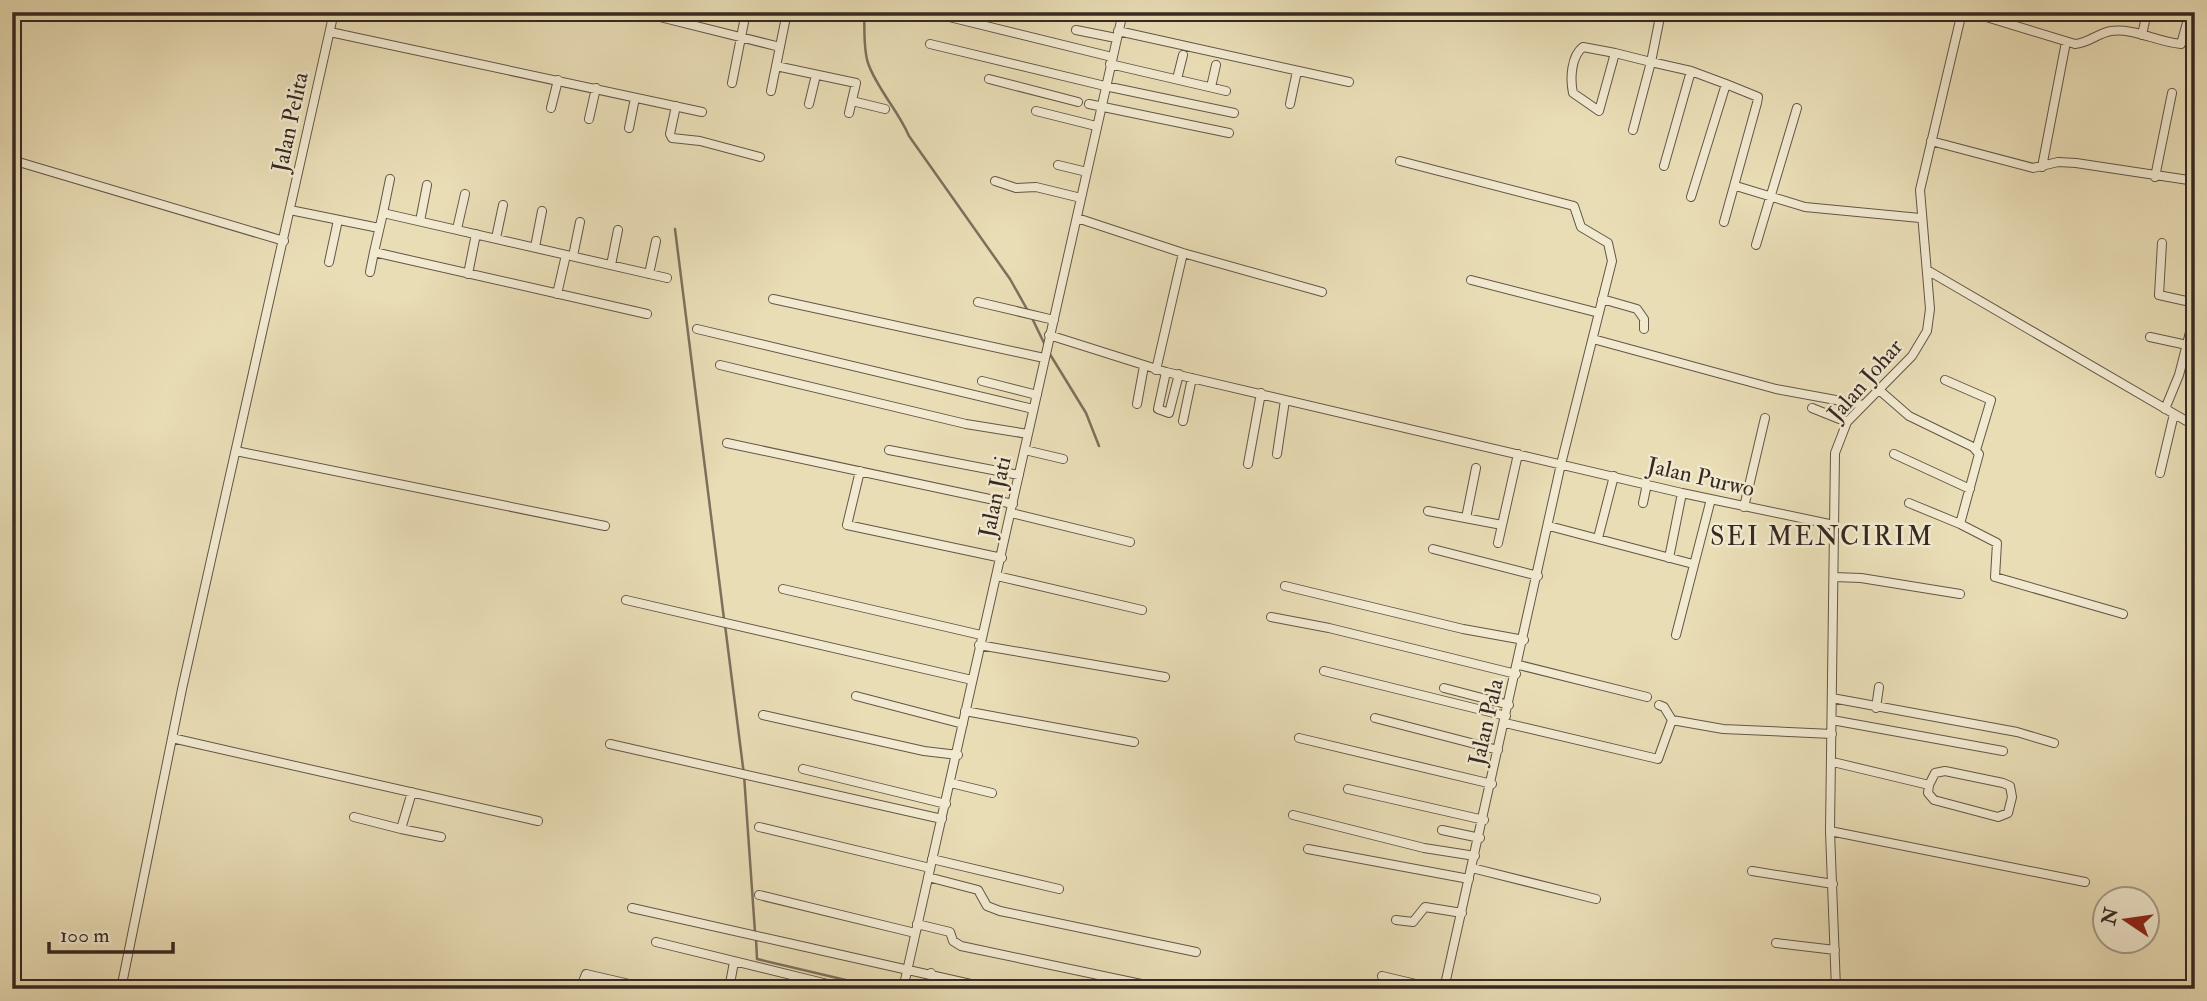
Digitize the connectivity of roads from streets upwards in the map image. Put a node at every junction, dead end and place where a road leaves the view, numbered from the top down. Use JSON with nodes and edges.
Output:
{"nodes":[{"id":1,"x":334,"y":12,"type":"edge"},
{"id":2,"x":640,"y":12,"type":"edge"},
{"id":3,"x":746,"y":12,"type":"edge"},
{"id":4,"x":787,"y":12,"type":"edge"},
{"id":5,"x":929,"y":12,"type":"edge"},
{"id":6,"x":1103,"y":12,"type":"edge"},
{"id":7,"x":1661,"y":12,"type":"edge"},
{"id":8,"x":1962,"y":12,"type":"edge"},
{"id":9,"x":1970,"y":12,"type":"edge"},
{"id":10,"x":2147,"y":12,"type":"edge"},
{"id":11,"x":2190,"y":12,"type":"edge"},
{"id":12,"x":1123,"y":15,"type":"edge"},
{"id":13,"x":1076,"y":30,"type":"dead end"},
{"id":14,"x":330,"y":32,"type":"junction"},
{"id":15,"x":1117,"y":34,"type":"junction"},
{"id":16,"x":2142,"y":35,"type":"junction"},
{"id":17,"x":741,"y":37,"type":"junction"},
{"id":18,"x":2066,"y":42,"type":"junction"},
{"id":19,"x":930,"y":44,"type":"dead end"},
{"id":20,"x":780,"y":47,"type":"junction"},
{"id":21,"x":1615,"y":53,"type":"junction"},
{"id":22,"x":1183,"y":55,"type":"dead end"},
{"id":23,"x":1111,"y":60,"type":"junction"},
{"id":24,"x":1651,"y":62,"type":"junction"},
{"id":25,"x":1216,"y":65,"type":"dead end"},
{"id":26,"x":776,"y":66,"type":"junction"},
{"id":27,"x":1297,"y":71,"type":"junction"},
{"id":28,"x":1691,"y":71,"type":"junction"},
{"id":29,"x":816,"y":75,"type":"junction"},
{"id":30,"x":989,"y":79,"type":"dead end"},
{"id":31,"x":1177,"y":79,"type":"junction"},
{"id":32,"x":558,"y":80,"type":"junction"},
{"id":33,"x":1349,"y":82,"type":"dead end"},
{"id":34,"x":732,"y":83,"type":"dead end"},
{"id":35,"x":1727,"y":83,"type":"junction"},
{"id":36,"x":1105,"y":86,"type":"junction"},
{"id":37,"x":1211,"y":87,"type":"junction"},
{"id":38,"x":596,"y":88,"type":"junction"},
{"id":39,"x":771,"y":91,"type":"dead end"},
{"id":40,"x":1226,"y":91,"type":"dead end"},
{"id":41,"x":2172,"y":93,"type":"dead end"},
{"id":42,"x":635,"y":98,"type":"junction"},
{"id":43,"x":852,"y":101,"type":"junction"},
{"id":44,"x":1078,"y":102,"type":"dead end"},
{"id":45,"x":809,"y":104,"type":"dead end"},
{"id":46,"x":1089,"y":104,"type":"dead end"},
{"id":47,"x":1290,"y":104,"type":"dead end"},
{"id":48,"x":676,"y":106,"type":"junction"},
{"id":49,"x":1100,"y":106,"type":"junction"},
{"id":50,"x":551,"y":108,"type":"dead end"},
{"id":51,"x":1797,"y":108,"type":"dead end"},
{"id":52,"x":885,"y":109,"type":"dead end"},
{"id":53,"x":1036,"y":111,"type":"dead end"},
{"id":54,"x":702,"y":112,"type":"dead end"},
{"id":55,"x":849,"y":113,"type":"dead end"},
{"id":56,"x":1234,"y":113,"type":"dead end"},
{"id":57,"x":589,"y":119,"type":"dead end"},
{"id":58,"x":1096,"y":126,"type":"junction"},
{"id":59,"x":629,"y":128,"type":"dead end"},
{"id":60,"x":1633,"y":130,"type":"dead end"},
{"id":61,"x":1229,"y":133,"type":"dead end"},
{"id":62,"x":1931,"y":141,"type":"junction"},
{"id":63,"x":760,"y":157,"type":"dead end"},
{"id":64,"x":12,"y":160,"type":"edge"},
{"id":65,"x":1400,"y":161,"type":"dead end"},
{"id":66,"x":1058,"y":165,"type":"dead end"},
{"id":67,"x":1664,"y":166,"type":"dead end"},
{"id":68,"x":2042,"y":167,"type":"junction"},
{"id":69,"x":1087,"y":172,"type":"junction"},
{"id":70,"x":2155,"y":177,"type":"junction"},
{"id":71,"x":390,"y":178,"type":"dead end"},
{"id":72,"x":995,"y":181,"type":"dead end"},
{"id":73,"x":2195,"y":181,"type":"edge"},
{"id":74,"x":428,"y":185,"type":"dead end"},
{"id":75,"x":1736,"y":186,"type":"junction"},
{"id":76,"x":465,"y":194,"type":"dead end"},
{"id":77,"x":1691,"y":197,"type":"dead end"},
{"id":78,"x":1769,"y":197,"type":"junction"},
{"id":79,"x":1082,"y":198,"type":"junction"},
{"id":80,"x":503,"y":205,"type":"dead end"},
{"id":81,"x":290,"y":210,"type":"junction"},
{"id":82,"x":542,"y":211,"type":"dead end"},
{"id":83,"x":383,"y":212,"type":"junction"},
{"id":84,"x":1077,"y":218,"type":"junction"},
{"id":85,"x":1920,"y":218,"type":"junction"},
{"id":86,"x":338,"y":220,"type":"junction"},
{"id":87,"x":420,"y":220,"type":"junction"},
{"id":88,"x":580,"y":222,"type":"dead end"},
{"id":89,"x":1724,"y":222,"type":"dead end"},
{"id":90,"x":379,"y":228,"type":"junction"},
{"id":91,"x":457,"y":229,"type":"junction"},
{"id":92,"x":618,"y":230,"type":"dead end"},
{"id":93,"x":476,"y":234,"type":"junction"},
{"id":94,"x":496,"y":238,"type":"junction"},
{"id":95,"x":284,"y":241,"type":"junction"},
{"id":96,"x":656,"y":241,"type":"dead end"},
{"id":97,"x":2162,"y":243,"type":"dead end"},
{"id":98,"x":1756,"y":245,"type":"dead end"},
{"id":99,"x":535,"y":247,"type":"junction"},
{"id":100,"x":374,"y":252,"type":"junction"},
{"id":101,"x":1183,"y":253,"type":"junction"},
{"id":102,"x":569,"y":255,"type":"junction"},
{"id":103,"x":329,"y":262,"type":"dead end"},
{"id":104,"x":611,"y":265,"type":"junction"},
{"id":105,"x":1927,"y":270,"type":"junction"},
{"id":106,"x":370,"y":272,"type":"dead end"},
{"id":107,"x":468,"y":274,"type":"junction"},
{"id":108,"x":649,"y":274,"type":"junction"},
{"id":109,"x":667,"y":278,"type":"dead end"},
{"id":110,"x":1471,"y":279,"type":"dead end"},
{"id":111,"x":1322,"y":292,"type":"dead end"},
{"id":112,"x":557,"y":294,"type":"junction"},
{"id":113,"x":773,"y":299,"type":"dead end"},
{"id":114,"x":1602,"y":299,"type":"junction"},
{"id":115,"x":978,"y":302,"type":"dead end"},
{"id":116,"x":2195,"y":303,"type":"edge"},
{"id":117,"x":1599,"y":313,"type":"junction"},
{"id":118,"x":2195,"y":313,"type":"edge"},
{"id":119,"x":647,"y":314,"type":"dead end"},
{"id":120,"x":1054,"y":320,"type":"junction"},
{"id":121,"x":697,"y":329,"type":"dead end"},
{"id":122,"x":1644,"y":329,"type":"dead end"},
{"id":123,"x":2150,"y":337,"type":"dead end"},
{"id":124,"x":1049,"y":339,"type":"junction"},
{"id":125,"x":1593,"y":339,"type":"junction"},
{"id":126,"x":2187,"y":345,"type":"junction"},
{"id":127,"x":1044,"y":355,"type":"junction"},
{"id":128,"x":720,"y":365,"type":"dead end"},
{"id":129,"x":1144,"y":366,"type":"junction"},
{"id":130,"x":1156,"y":369,"type":"junction"},
{"id":131,"x":1166,"y":372,"type":"junction"},
{"id":132,"x":1179,"y":374,"type":"junction"},
{"id":133,"x":1192,"y":378,"type":"junction"},
{"id":134,"x":1945,"y":380,"type":"dead end"},
{"id":135,"x":982,"y":381,"type":"dead end"},
{"id":136,"x":1878,"y":389,"type":"junction"},
{"id":137,"x":1261,"y":393,"type":"junction"},
{"id":138,"x":1037,"y":395,"type":"junction"},
{"id":139,"x":1285,"y":400,"type":"junction"},
{"id":140,"x":1137,"y":404,"type":"dead end"},
{"id":141,"x":1863,"y":405,"type":"junction"},
{"id":142,"x":1812,"y":408,"type":"dead end"},
{"id":143,"x":1033,"y":409,"type":"junction"},
{"id":144,"x":2165,"y":409,"type":"junction"},
{"id":145,"x":2174,"y":414,"type":"junction"},
{"id":146,"x":1765,"y":418,"type":"dead end"},
{"id":147,"x":1183,"y":421,"type":"dead end"},
{"id":148,"x":1847,"y":422,"type":"junction"},
{"id":149,"x":2195,"y":426,"type":"edge"},
{"id":150,"x":1028,"y":434,"type":"junction"},
{"id":151,"x":727,"y":443,"type":"dead end"},
{"id":152,"x":889,"y":450,"type":"dead end"},
{"id":153,"x":1025,"y":450,"type":"junction"},
{"id":154,"x":1976,"y":450,"type":"junction"},
{"id":155,"x":236,"y":451,"type":"junction"},
{"id":156,"x":1277,"y":454,"type":"dead end"},
{"id":157,"x":1518,"y":454,"type":"junction"},
{"id":158,"x":1894,"y":454,"type":"dead end"},
{"id":159,"x":1063,"y":459,"type":"dead end"},
{"id":160,"x":1248,"y":464,"type":"dead end"},
{"id":161,"x":1561,"y":464,"type":"junction"},
{"id":162,"x":1476,"y":467,"type":"dead end"},
{"id":163,"x":860,"y":471,"type":"junction"},
{"id":164,"x":2160,"y":473,"type":"dead end"},
{"id":165,"x":1019,"y":475,"type":"junction"},
{"id":166,"x":1614,"y":476,"type":"junction"},
{"id":167,"x":1647,"y":484,"type":"junction"},
{"id":168,"x":1970,"y":489,"type":"junction"},
{"id":169,"x":1682,"y":493,"type":"junction"},
{"id":170,"x":1711,"y":499,"type":"junction"},
{"id":171,"x":1643,"y":503,"type":"dead end"},
{"id":172,"x":1909,"y":503,"type":"dead end"},
{"id":173,"x":1744,"y":507,"type":"junction"},
{"id":174,"x":1012,"y":508,"type":"junction"},
{"id":175,"x":1428,"y":511,"type":"dead end"},
{"id":176,"x":1466,"y":518,"type":"junction"},
{"id":177,"x":1502,"y":524,"type":"junction"},
{"id":178,"x":1960,"y":524,"type":"junction"},
{"id":179,"x":1833,"y":525,"type":"junction"},
{"id":180,"x":605,"y":526,"type":"dead end"},
{"id":181,"x":1549,"y":526,"type":"junction"},
{"id":182,"x":1598,"y":538,"type":"junction"},
{"id":183,"x":1130,"y":542,"type":"dead end"},
{"id":184,"x":1498,"y":543,"type":"dead end"},
{"id":185,"x":1433,"y":550,"type":"dead end"},
{"id":186,"x":1002,"y":558,"type":"junction"},
{"id":187,"x":1669,"y":558,"type":"junction"},
{"id":188,"x":1693,"y":564,"type":"junction"},
{"id":189,"x":996,"y":576,"type":"junction"},
{"id":190,"x":1538,"y":576,"type":"junction"},
{"id":191,"x":1834,"y":577,"type":"junction"},
{"id":192,"x":1285,"y":586,"type":"dead end"},
{"id":193,"x":783,"y":589,"type":"dead end"},
{"id":194,"x":1960,"y":594,"type":"dead end"},
{"id":195,"x":626,"y":600,"type":"dead end"},
{"id":196,"x":1142,"y":610,"type":"dead end"},
{"id":197,"x":2123,"y":614,"type":"dead end"},
{"id":198,"x":1271,"y":617,"type":"dead end"},
{"id":199,"x":1676,"y":635,"type":"dead end"},
{"id":200,"x":980,"y":640,"type":"junction"},
{"id":201,"x":1524,"y":640,"type":"junction"},
{"id":202,"x":1518,"y":670,"type":"junction"},
{"id":203,"x":1324,"y":671,"type":"dead end"},
{"id":204,"x":1165,"y":677,"type":"dead end"},
{"id":205,"x":972,"y":680,"type":"junction"},
{"id":206,"x":1879,"y":687,"type":"dead end"},
{"id":207,"x":1444,"y":688,"type":"dead end"},
{"id":208,"x":856,"y":696,"type":"dead end"},
{"id":209,"x":1647,"y":697,"type":"dead end"},
{"id":210,"x":1832,"y":698,"type":"junction"},
{"id":211,"x":1509,"y":705,"type":"junction"},
{"id":212,"x":1659,"y":705,"type":"dead end"},
{"id":213,"x":1876,"y":708,"type":"junction"},
{"id":214,"x":965,"y":711,"type":"junction"},
{"id":215,"x":763,"y":715,"type":"dead end"},
{"id":216,"x":1375,"y":718,"type":"dead end"},
{"id":217,"x":1505,"y":719,"type":"junction"},
{"id":218,"x":1672,"y":720,"type":"junction"},
{"id":219,"x":1832,"y":720,"type":"junction"},
{"id":220,"x":963,"y":724,"type":"junction"},
{"id":221,"x":1832,"y":734,"type":"junction"},
{"id":222,"x":1299,"y":737,"type":"dead end"},
{"id":223,"x":172,"y":738,"type":"junction"},
{"id":224,"x":1134,"y":743,"type":"dead end"},
{"id":225,"x":2054,"y":743,"type":"dead end"},
{"id":226,"x":610,"y":744,"type":"dead end"},
{"id":227,"x":1498,"y":750,"type":"junction"},
{"id":228,"x":2003,"y":751,"type":"dead end"},
{"id":229,"x":958,"y":755,"type":"junction"},
{"id":230,"x":1833,"y":762,"type":"junction"},
{"id":231,"x":803,"y":769,"type":"dead end"},
{"id":232,"x":951,"y":783,"type":"junction"},
{"id":233,"x":1492,"y":784,"type":"junction"},
{"id":234,"x":1929,"y":785,"type":"junction"},
{"id":235,"x":1349,"y":789,"type":"dead end"},
{"id":236,"x":412,"y":792,"type":"junction"},
{"id":237,"x":992,"y":793,"type":"dead end"},
{"id":238,"x":946,"y":804,"type":"junction"},
{"id":239,"x":1293,"y":815,"type":"dead end"},
{"id":240,"x":354,"y":817,"type":"dead end"},
{"id":241,"x":942,"y":819,"type":"junction"},
{"id":242,"x":1484,"y":820,"type":"junction"},
{"id":243,"x":538,"y":821,"type":"dead end"},
{"id":244,"x":759,"y":827,"type":"dead end"},
{"id":245,"x":401,"y":829,"type":"junction"},
{"id":246,"x":1442,"y":830,"type":"dead end"},
{"id":247,"x":1830,"y":831,"type":"junction"},
{"id":248,"x":442,"y":838,"type":"dead end"},
{"id":249,"x":1480,"y":838,"type":"junction"},
{"id":250,"x":1308,"y":849,"type":"dead end"},
{"id":251,"x":1475,"y":856,"type":"junction"},
{"id":252,"x":930,"y":868,"type":"junction"},
{"id":253,"x":1472,"y":868,"type":"junction"},
{"id":254,"x":1752,"y":871,"type":"dead end"},
{"id":255,"x":1469,"y":879,"type":"junction"},
{"id":256,"x":2085,"y":882,"type":"dead end"},
{"id":257,"x":1833,"y":884,"type":"junction"},
{"id":258,"x":1059,"y":889,"type":"dead end"},
{"id":259,"x":759,"y":895,"type":"dead end"},
{"id":260,"x":1596,"y":899,"type":"dead end"},
{"id":261,"x":632,"y":908,"type":"dead end"},
{"id":262,"x":1462,"y":913,"type":"junction"},
{"id":263,"x":1396,"y":920,"type":"dead end"},
{"id":264,"x":916,"y":928,"type":"junction"},
{"id":265,"x":656,"y":943,"type":"dead end"},
{"id":266,"x":1776,"y":943,"type":"dead end"},
{"id":267,"x":1835,"y":950,"type":"junction"},
{"id":268,"x":1196,"y":952,"type":"dead end"},
{"id":269,"x":734,"y":962,"type":"junction"},
{"id":270,"x":908,"y":967,"type":"junction"},
{"id":271,"x":931,"y":973,"type":"junction"},
{"id":272,"x":1382,"y":976,"type":"dead end"},
{"id":273,"x":904,"y":985,"type":"edge"},
{"id":274,"x":634,"y":987,"type":"edge"},
{"id":275,"x":121,"y":989,"type":"edge"},
{"id":276,"x":580,"y":989,"type":"edge"},
{"id":277,"x":651,"y":989,"type":"edge"},
{"id":278,"x":729,"y":989,"type":"edge"},
{"id":279,"x":848,"y":989,"type":"edge"},
{"id":280,"x":927,"y":989,"type":"edge"},
{"id":281,"x":993,"y":989,"type":"edge"},
{"id":282,"x":1165,"y":989,"type":"edge"},
{"id":283,"x":1437,"y":989,"type":"edge"},
{"id":284,"x":1444,"y":989,"type":"edge"},
{"id":285,"x":1836,"y":989,"type":"edge"}],
"edges":[{"from":1,"to":14,"type":"street","name":"Jalan Pelita"},
{"from":2,"to":17,"type":"street"},
{"from":3,"to":17,"type":"street"},
{"from":4,"to":20,"type":"street"},
{"from":5,"to":23,"type":"street"},
{"from":6,"to":12,"type":"street"},
{"from":7,"to":24,"type":"street"},
{"from":8,"to":62,"type":"street","name":"Jalan Johar"},
{"from":9,"to":18,"type":"street"},
{"from":10,"to":16,"type":"street"},
{"from":11,"to":16,"type":"street"},
{"from":12,"to":15,"type":"street","name":"Jalan Jati"},
{"from":13,"to":15,"type":"street"},
{"from":14,"to":32,"type":"street"},
{"from":14,"to":81,"type":"street","name":"Jalan Pelita"},
{"from":15,"to":23,"type":"street","name":"Jalan Jati"},
{"from":15,"to":27,"type":"street"},
{"from":16,"to":18,"type":"street"},
{"from":17,"to":20,"type":"street"},
{"from":17,"to":34,"type":"street"},
{"from":18,"to":68,"type":"street"},
{"from":19,"to":36,"type":"street"},
{"from":20,"to":26,"type":"street"},
{"from":21,"to":21,"type":"street"},
{"from":21,"to":24,"type":"street"},
{"from":22,"to":31,"type":"street"},
{"from":23,"to":31,"type":"street"},
{"from":23,"to":36,"type":"street","name":"Jalan Jati"},
{"from":24,"to":28,"type":"street"},
{"from":24,"to":60,"type":"street"},
{"from":25,"to":37,"type":"street"},
{"from":26,"to":29,"type":"street"},
{"from":26,"to":39,"type":"street"},
{"from":27,"to":33,"type":"street"},
{"from":27,"to":47,"type":"street"},
{"from":28,"to":35,"type":"street"},
{"from":28,"to":67,"type":"street"},
{"from":29,"to":43,"type":"street"},
{"from":29,"to":45,"type":"street"},
{"from":30,"to":44,"type":"street"},
{"from":31,"to":37,"type":"street"},
{"from":32,"to":38,"type":"street"},
{"from":32,"to":50,"type":"street"},
{"from":35,"to":75,"type":"street"},
{"from":35,"to":77,"type":"street"},
{"from":36,"to":49,"type":"street","name":"Jalan Jati"},
{"from":36,"to":56,"type":"street"},
{"from":37,"to":40,"type":"street"},
{"from":38,"to":42,"type":"street"},
{"from":38,"to":57,"type":"street"},
{"from":41,"to":70,"type":"street"},
{"from":42,"to":48,"type":"street"},
{"from":42,"to":59,"type":"street"},
{"from":43,"to":52,"type":"street"},
{"from":43,"to":55,"type":"street"},
{"from":46,"to":49,"type":"street"},
{"from":48,"to":54,"type":"street"},
{"from":48,"to":63,"type":"street"},
{"from":49,"to":58,"type":"street","name":"Jalan Jati"},
{"from":49,"to":61,"type":"street"},
{"from":51,"to":78,"type":"street"},
{"from":53,"to":58,"type":"street"},
{"from":58,"to":69,"type":"street","name":"Jalan Jati"},
{"from":62,"to":68,"type":"street"},
{"from":62,"to":85,"type":"street","name":"Jalan Johar"},
{"from":64,"to":95,"type":"street"},
{"from":65,"to":114,"type":"street","name":"Jalan Pala"},
{"from":66,"to":69,"type":"street"},
{"from":68,"to":70,"type":"street"},
{"from":69,"to":79,"type":"street","name":"Jalan Jati"},
{"from":70,"to":73,"type":"street"},
{"from":71,"to":83,"type":"street"},
{"from":72,"to":79,"type":"street"},
{"from":74,"to":87,"type":"street"},
{"from":75,"to":78,"type":"street"},
{"from":75,"to":89,"type":"street"},
{"from":76,"to":91,"type":"street"},
{"from":78,"to":85,"type":"street"},
{"from":78,"to":98,"type":"street"},
{"from":79,"to":84,"type":"street","name":"Jalan Jati"},
{"from":80,"to":94,"type":"street"},
{"from":81,"to":86,"type":"street"},
{"from":81,"to":95,"type":"street","name":"Jalan Pelita"},
{"from":82,"to":99,"type":"street"},
{"from":83,"to":87,"type":"street"},
{"from":83,"to":90,"type":"street"},
{"from":84,"to":101,"type":"street"},
{"from":84,"to":120,"type":"street","name":"Jalan Jati"},
{"from":85,"to":105,"type":"street","name":"Jalan Johar"},
{"from":86,"to":90,"type":"street"},
{"from":86,"to":103,"type":"street"},
{"from":87,"to":91,"type":"street"},
{"from":88,"to":102,"type":"street"},
{"from":90,"to":100,"type":"street"},
{"from":91,"to":93,"type":"street"},
{"from":92,"to":104,"type":"street"},
{"from":93,"to":94,"type":"street"},
{"from":93,"to":107,"type":"street"},
{"from":94,"to":99,"type":"street"},
{"from":95,"to":155,"type":"street","name":"Jalan Pelita"},
{"from":96,"to":108,"type":"street"},
{"from":97,"to":116,"type":"street"},
{"from":99,"to":102,"type":"street"},
{"from":100,"to":106,"type":"street"},
{"from":100,"to":107,"type":"street"},
{"from":101,"to":111,"type":"street"},
{"from":101,"to":130,"type":"street"},
{"from":102,"to":104,"type":"street"},
{"from":102,"to":112,"type":"street"},
{"from":104,"to":108,"type":"street"},
{"from":105,"to":136,"type":"street","name":"Jalan Johar"},
{"from":105,"to":144,"type":"street"},
{"from":107,"to":112,"type":"street"},
{"from":108,"to":109,"type":"street"},
{"from":110,"to":117,"type":"street"},
{"from":112,"to":119,"type":"street"},
{"from":113,"to":127,"type":"street"},
{"from":114,"to":117,"type":"street","name":"Jalan Pala"},
{"from":114,"to":122,"type":"street"},
{"from":115,"to":120,"type":"street"},
{"from":117,"to":125,"type":"street","name":"Jalan Pala"},
{"from":118,"to":126,"type":"street"},
{"from":120,"to":124,"type":"street","name":"Jalan Jati"},
{"from":121,"to":143,"type":"street"},
{"from":123,"to":126,"type":"street"},
{"from":124,"to":127,"type":"street","name":"Jalan Jati"},
{"from":124,"to":129,"type":"street","name":"Jalan Purwo"},
{"from":125,"to":141,"type":"street"},
{"from":125,"to":161,"type":"street","name":"Jalan Pala"},
{"from":126,"to":144,"type":"street"},
{"from":127,"to":138,"type":"street","name":"Jalan Jati"},
{"from":128,"to":150,"type":"street"},
{"from":129,"to":130,"type":"street","name":"Jalan Purwo"},
{"from":129,"to":140,"type":"street"},
{"from":130,"to":131,"type":"street","name":"Jalan Purwo"},
{"from":131,"to":132,"type":"street","name":"Jalan Purwo"},
{"from":131,"to":132,"type":"street"},
{"from":132,"to":133,"type":"street","name":"Jalan Purwo"},
{"from":133,"to":137,"type":"street","name":"Jalan Purwo"},
{"from":133,"to":147,"type":"street"},
{"from":134,"to":154,"type":"street"},
{"from":135,"to":138,"type":"street"},
{"from":136,"to":141,"type":"street","name":"Jalan Johar"},
{"from":136,"to":154,"type":"street"},
{"from":137,"to":139,"type":"street","name":"Jalan Purwo"},
{"from":137,"to":160,"type":"street"},
{"from":138,"to":143,"type":"street","name":"Jalan Jati"},
{"from":139,"to":156,"type":"street"},
{"from":139,"to":157,"type":"street","name":"Jalan Purwo"},
{"from":141,"to":148,"type":"street","name":"Jalan Johar"},
{"from":142,"to":148,"type":"street"},
{"from":143,"to":150,"type":"street","name":"Jalan Jati"},
{"from":144,"to":145,"type":"street"},
{"from":145,"to":149,"type":"street"},
{"from":145,"to":164,"type":"street"},
{"from":146,"to":173,"type":"street"},
{"from":148,"to":179,"type":"street","name":"Jalan Johar"},
{"from":150,"to":153,"type":"street","name":"Jalan Jati"},
{"from":151,"to":163,"type":"street"},
{"from":152,"to":165,"type":"street"},
{"from":153,"to":159,"type":"street"},
{"from":153,"to":165,"type":"street","name":"Jalan Jati"},
{"from":154,"to":168,"type":"street"},
{"from":155,"to":180,"type":"street"},
{"from":155,"to":223,"type":"street","name":"Jalan Pelita"},
{"from":157,"to":161,"type":"street","name":"Jalan Purwo"},
{"from":157,"to":177,"type":"street"},
{"from":158,"to":168,"type":"street"},
{"from":161,"to":166,"type":"street","name":"Jalan Purwo"},
{"from":161,"to":181,"type":"street","name":"Jalan Pala"},
{"from":162,"to":176,"type":"street"},
{"from":163,"to":174,"type":"street"},
{"from":163,"to":186,"type":"street"},
{"from":165,"to":174,"type":"street","name":"Jalan Jati"},
{"from":166,"to":167,"type":"street","name":"Jalan Purwo"},
{"from":166,"to":182,"type":"street"},
{"from":167,"to":169,"type":"street","name":"Jalan Purwo"},
{"from":167,"to":171,"type":"street"},
{"from":168,"to":178,"type":"street"},
{"from":169,"to":170,"type":"street","name":"Jalan Purwo"},
{"from":169,"to":187,"type":"street"},
{"from":170,"to":173,"type":"street","name":"Jalan Purwo"},
{"from":170,"to":188,"type":"street"},
{"from":172,"to":178,"type":"street"},
{"from":173,"to":179,"type":"street","name":"Jalan Purwo"},
{"from":174,"to":183,"type":"street"},
{"from":174,"to":186,"type":"street","name":"Jalan Jati"},
{"from":175,"to":176,"type":"street"},
{"from":176,"to":177,"type":"street"},
{"from":177,"to":184,"type":"street"},
{"from":178,"to":197,"type":"street"},
{"from":179,"to":191,"type":"street","name":"Jalan Johar"},
{"from":181,"to":182,"type":"street"},
{"from":181,"to":190,"type":"street","name":"Jalan Pala"},
{"from":182,"to":187,"type":"street"},
{"from":185,"to":190,"type":"street"},
{"from":186,"to":189,"type":"street","name":"Jalan Jati"},
{"from":187,"to":188,"type":"street"},
{"from":188,"to":199,"type":"street"},
{"from":189,"to":196,"type":"street"},
{"from":189,"to":200,"type":"street","name":"Jalan Jati"},
{"from":190,"to":201,"type":"street","name":"Jalan Pala"},
{"from":191,"to":194,"type":"street"},
{"from":191,"to":210,"type":"street","name":"Jalan Johar"},
{"from":192,"to":201,"type":"street"},
{"from":193,"to":200,"type":"street"},
{"from":195,"to":205,"type":"street"},
{"from":198,"to":202,"type":"street"},
{"from":200,"to":204,"type":"street"},
{"from":200,"to":205,"type":"street","name":"Jalan Jati"},
{"from":201,"to":202,"type":"street","name":"Jalan Pala"},
{"from":202,"to":209,"type":"street"},
{"from":202,"to":211,"type":"street","name":"Jalan Pala"},
{"from":203,"to":217,"type":"street"},
{"from":205,"to":214,"type":"street","name":"Jalan Jati"},
{"from":206,"to":213,"type":"street"},
{"from":207,"to":211,"type":"street"},
{"from":208,"to":220,"type":"street"},
{"from":210,"to":213,"type":"street"},
{"from":210,"to":219,"type":"street","name":"Jalan Johar"},
{"from":211,"to":217,"type":"street","name":"Jalan Pala"},
{"from":212,"to":218,"type":"street"},
{"from":213,"to":225,"type":"street"},
{"from":214,"to":220,"type":"street","name":"Jalan Jati"},
{"from":214,"to":224,"type":"street"},
{"from":215,"to":229,"type":"street"},
{"from":216,"to":227,"type":"street"},
{"from":217,"to":218,"type":"street"},
{"from":217,"to":227,"type":"street","name":"Jalan Pala"},
{"from":218,"to":221,"type":"street"},
{"from":219,"to":221,"type":"street","name":"Jalan Johar"},
{"from":219,"to":228,"type":"street"},
{"from":220,"to":229,"type":"street","name":"Jalan Jati"},
{"from":221,"to":230,"type":"street","name":"Jalan Johar"},
{"from":222,"to":233,"type":"street"},
{"from":223,"to":236,"type":"street"},
{"from":223,"to":275,"type":"street","name":"Jalan Pelita"},
{"from":226,"to":241,"type":"street"},
{"from":227,"to":233,"type":"street","name":"Jalan Pala"},
{"from":229,"to":232,"type":"street","name":"Jalan Jati"},
{"from":230,"to":234,"type":"street"},
{"from":230,"to":247,"type":"street","name":"Jalan Johar"},
{"from":231,"to":238,"type":"street"},
{"from":232,"to":237,"type":"street"},
{"from":232,"to":238,"type":"street","name":"Jalan Jati"},
{"from":233,"to":242,"type":"street","name":"Jalan Pala"},
{"from":234,"to":234,"type":"street"},
{"from":235,"to":242,"type":"street"},
{"from":236,"to":243,"type":"street"},
{"from":236,"to":245,"type":"street"},
{"from":238,"to":241,"type":"street","name":"Jalan Jati"},
{"from":239,"to":251,"type":"street"},
{"from":240,"to":245,"type":"street"},
{"from":241,"to":252,"type":"street","name":"Jalan Jati"},
{"from":242,"to":249,"type":"street","name":"Jalan Pala"},
{"from":244,"to":252,"type":"street"},
{"from":245,"to":248,"type":"street"},
{"from":246,"to":249,"type":"street"},
{"from":247,"to":256,"type":"street"},
{"from":247,"to":257,"type":"street","name":"Jalan Johar"},
{"from":249,"to":251,"type":"street","name":"Jalan Pala"},
{"from":250,"to":255,"type":"street"},
{"from":251,"to":253,"type":"street","name":"Jalan Pala"},
{"from":252,"to":258,"type":"street"},
{"from":252,"to":264,"type":"street","name":"Jalan Jati"},
{"from":252,"to":268,"type":"street"},
{"from":253,"to":255,"type":"street","name":"Jalan Pala"},
{"from":253,"to":260,"type":"street"},
{"from":254,"to":257,"type":"street"},
{"from":255,"to":262,"type":"street","name":"Jalan Pala"},
{"from":257,"to":267,"type":"street","name":"Jalan Johar"},
{"from":259,"to":264,"type":"street"},
{"from":261,"to":270,"type":"street"},
{"from":262,"to":263,"type":"street"},
{"from":262,"to":284,"type":"street","name":"Jalan Pala"},
{"from":264,"to":270,"type":"street","name":"Jalan Jati"},
{"from":264,"to":282,"type":"street"},
{"from":265,"to":269,"type":"street"},
{"from":266,"to":267,"type":"street"},
{"from":267,"to":285,"type":"street","name":"Jalan Johar"},
{"from":269,"to":278,"type":"street"},
{"from":269,"to":279,"type":"street"},
{"from":270,"to":271,"type":"street"},
{"from":270,"to":273,"type":"street","name":"Jalan Jati"},
{"from":271,"to":280,"type":"street"},
{"from":271,"to":281,"type":"street"},
{"from":272,"to":283,"type":"street"},
{"from":274,"to":276,"type":"street"},
{"from":274,"to":277,"type":"street"}]}
